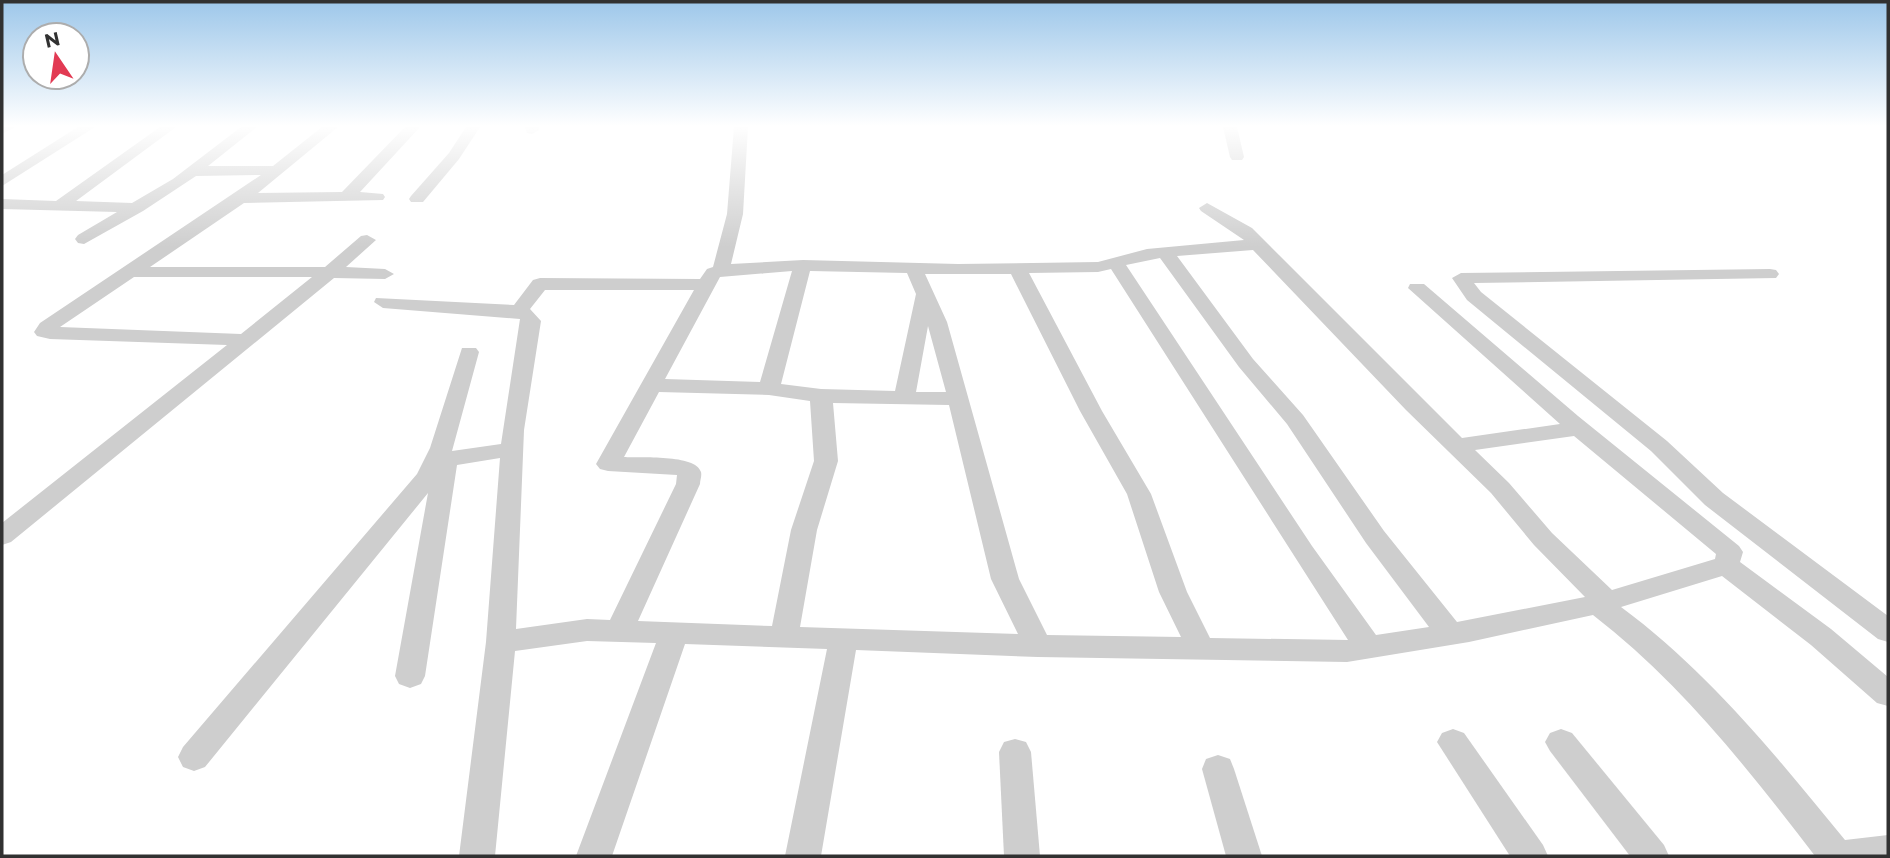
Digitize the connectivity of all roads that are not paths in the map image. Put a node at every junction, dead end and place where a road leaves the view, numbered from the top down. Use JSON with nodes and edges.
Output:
{"nodes":[{"id":1,"x":24,"y":167,"type":"edge"},
{"id":2,"x":113,"y":167,"type":"edge"},
{"id":3,"x":199,"y":167,"type":"edge"},
{"id":4,"x":283,"y":167,"type":"edge"},
{"id":5,"x":375,"y":167,"type":"edge"},
{"id":6,"x":445,"y":167,"type":"edge"},
{"id":7,"x":738,"y":167,"type":"edge"},
{"id":8,"x":279,"y":170,"type":"junction"},
{"id":9,"x":194,"y":171,"type":"junction"},
{"id":10,"x":2,"y":181,"type":"edge"},
{"id":11,"x":347,"y":197,"type":"junction"},
{"id":12,"x":377,"y":197,"type":"dead end"},
{"id":13,"x":240,"y":198,"type":"junction"},
{"id":14,"x":417,"y":199,"type":"dead end"},
{"id":15,"x":2,"y":204,"type":"edge"},
{"id":16,"x":62,"y":204,"type":"junction"},
{"id":17,"x":137,"y":208,"type":"junction"},
{"id":18,"x":1207,"y":208,"type":"dead end"},
{"id":19,"x":84,"y":239,"type":"dead end"},
{"id":20,"x":367,"y":240,"type":"dead end"},
{"id":21,"x":1257,"y":244,"type":"junction"},
{"id":22,"x":1165,"y":252,"type":"junction"},
{"id":23,"x":1115,"y":262,"type":"junction"},
{"id":24,"x":803,"y":265,"type":"junction"},
{"id":25,"x":914,"y":268,"type":"junction"},
{"id":26,"x":1017,"y":268,"type":"junction"},
{"id":27,"x":721,"y":270,"type":"junction"},
{"id":28,"x":130,"y":272,"type":"junction"},
{"id":29,"x":330,"y":272,"type":"junction"},
{"id":30,"x":385,"y":274,"type":"dead end"},
{"id":31,"x":1770,"y":274,"type":"dead end"},
{"id":32,"x":705,"y":285,"type":"junction"},
{"id":33,"x":1417,"y":288,"type":"dead end"},
{"id":34,"x":925,"y":294,"type":"junction"},
{"id":35,"x":383,"y":302,"type":"dead end"},
{"id":36,"x":519,"y":311,"type":"junction"},
{"id":37,"x":246,"y":340,"type":"junction"},
{"id":38,"x":469,"y":352,"type":"dead end"},
{"id":39,"x":652,"y":385,"type":"junction"},
{"id":40,"x":769,"y":389,"type":"junction"},
{"id":41,"x":821,"y":396,"type":"junction"},
{"id":42,"x":904,"y":398,"type":"junction"},
{"id":43,"x":958,"y":399,"type":"junction"},
{"id":44,"x":1579,"y":428,"type":"junction"},
{"id":45,"x":1457,"y":446,"type":"junction"},
{"id":46,"x":512,"y":449,"type":"junction"},
{"id":47,"x":441,"y":461,"type":"junction"},
{"id":48,"x":2,"y":536,"type":"edge"},
{"id":49,"x":1726,"y":565,"type":"junction"},
{"id":50,"x":1602,"y":602,"type":"junction"},
{"id":51,"x":619,"y":631,"type":"junction"},
{"id":52,"x":1888,"y":631,"type":"edge"},
{"id":53,"x":675,"y":632,"type":"junction"},
{"id":54,"x":1450,"y":635,"type":"junction"},
{"id":55,"x":784,"y":636,"type":"junction"},
{"id":56,"x":844,"y":639,"type":"junction"},
{"id":57,"x":501,"y":642,"type":"junction"},
{"id":58,"x":1038,"y":646,"type":"junction"},
{"id":59,"x":1200,"y":648,"type":"junction"},
{"id":60,"x":1368,"y":648,"type":"junction"},
{"id":61,"x":410,"y":676,"type":"dead end"},
{"id":62,"x":1888,"y":694,"type":"edge"},
{"id":63,"x":1453,"y":742,"type":"dead end"},
{"id":64,"x":1561,"y":742,"type":"dead end"},
{"id":65,"x":1015,"y":752,"type":"dead end"},
{"id":66,"x":194,"y":757,"type":"dead end"},
{"id":67,"x":1218,"y":769,"type":"dead end"},
{"id":68,"x":1888,"y":851,"type":"edge"},
{"id":69,"x":477,"y":856,"type":"edge"},
{"id":70,"x":594,"y":856,"type":"edge"},
{"id":71,"x":803,"y":856,"type":"edge"},
{"id":72,"x":1022,"y":856,"type":"edge"},
{"id":73,"x":1244,"y":856,"type":"edge"},
{"id":74,"x":1530,"y":856,"type":"edge"},
{"id":75,"x":1651,"y":856,"type":"edge"},
{"id":76,"x":1836,"y":856,"type":"edge"},
{"id":77,"x":1847,"y":856,"type":"edge"}],
"edges":[{"from":1,"to":10,"type":"street"},
{"from":2,"to":16,"type":"street"},
{"from":3,"to":9,"type":"street"},
{"from":4,"to":8,"type":"street"},
{"from":5,"to":11,"type":"street"},
{"from":6,"to":14,"type":"street"},
{"from":7,"to":27,"type":"street"},
{"from":8,"to":9,"type":"street"},
{"from":8,"to":13,"type":"street"},
{"from":9,"to":17,"type":"street"},
{"from":11,"to":12,"type":"street"},
{"from":11,"to":13,"type":"street"},
{"from":13,"to":28,"type":"street"},
{"from":15,"to":16,"type":"street"},
{"from":16,"to":17,"type":"street"},
{"from":17,"to":19,"type":"street"},
{"from":18,"to":21,"type":"street"},
{"from":20,"to":29,"type":"street"},
{"from":21,"to":22,"type":"street"},
{"from":21,"to":45,"type":"street"},
{"from":22,"to":23,"type":"street"},
{"from":22,"to":54,"type":"street"},
{"from":23,"to":26,"type":"street"},
{"from":23,"to":60,"type":"street"},
{"from":24,"to":25,"type":"street"},
{"from":24,"to":27,"type":"street"},
{"from":24,"to":40,"type":"street"},
{"from":25,"to":26,"type":"street"},
{"from":25,"to":34,"type":"street"},
{"from":26,"to":59,"type":"street"},
{"from":27,"to":32,"type":"street"},
{"from":28,"to":29,"type":"street"},
{"from":28,"to":37,"type":"street"},
{"from":29,"to":30,"type":"street"},
{"from":29,"to":37,"type":"street"},
{"from":31,"to":52,"type":"street"},
{"from":32,"to":36,"type":"street"},
{"from":32,"to":39,"type":"street"},
{"from":33,"to":44,"type":"street"},
{"from":34,"to":42,"type":"street"},
{"from":34,"to":43,"type":"street"},
{"from":35,"to":36,"type":"street"},
{"from":36,"to":46,"type":"street"},
{"from":37,"to":48,"type":"street"},
{"from":38,"to":47,"type":"street"},
{"from":39,"to":40,"type":"street"},
{"from":39,"to":51,"type":"street"},
{"from":40,"to":41,"type":"street"},
{"from":41,"to":42,"type":"street"},
{"from":41,"to":55,"type":"street"},
{"from":42,"to":43,"type":"street"},
{"from":43,"to":58,"type":"street"},
{"from":44,"to":45,"type":"street"},
{"from":44,"to":49,"type":"street"},
{"from":45,"to":50,"type":"street"},
{"from":46,"to":47,"type":"street"},
{"from":46,"to":57,"type":"street"},
{"from":47,"to":61,"type":"street"},
{"from":47,"to":66,"type":"street"},
{"from":49,"to":50,"type":"street"},
{"from":49,"to":62,"type":"street"},
{"from":50,"to":54,"type":"street"},
{"from":50,"to":76,"type":"street"},
{"from":51,"to":53,"type":"street"},
{"from":51,"to":57,"type":"street"},
{"from":53,"to":55,"type":"street"},
{"from":53,"to":70,"type":"street"},
{"from":54,"to":60,"type":"street"},
{"from":55,"to":56,"type":"street"},
{"from":56,"to":58,"type":"street"},
{"from":56,"to":71,"type":"street"},
{"from":57,"to":69,"type":"street"},
{"from":58,"to":59,"type":"street"},
{"from":59,"to":60,"type":"street"},
{"from":63,"to":74,"type":"street"},
{"from":64,"to":75,"type":"street"},
{"from":65,"to":72,"type":"street"},
{"from":67,"to":73,"type":"street"},
{"from":68,"to":77,"type":"street"}]}
